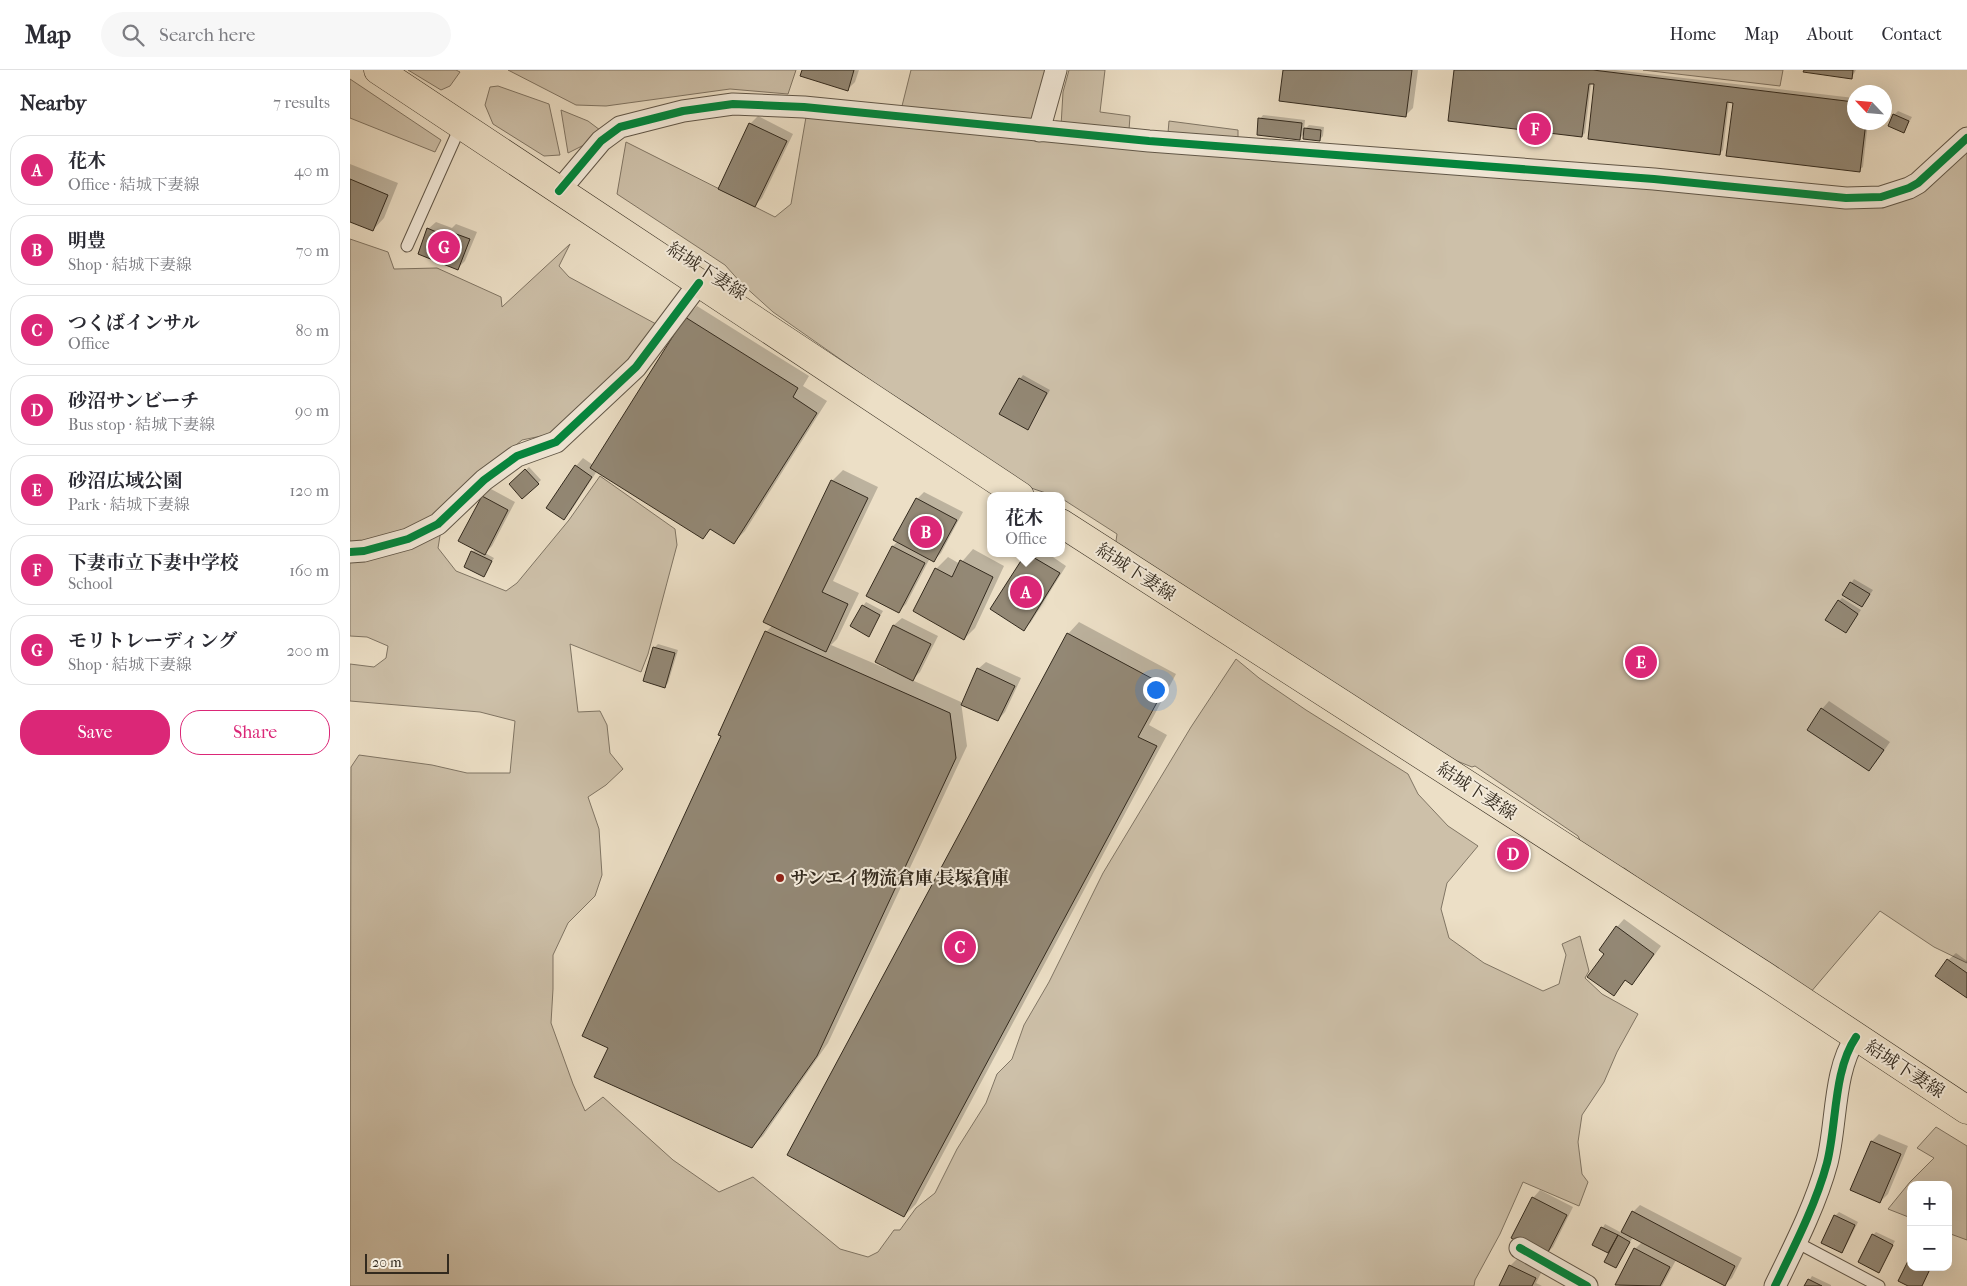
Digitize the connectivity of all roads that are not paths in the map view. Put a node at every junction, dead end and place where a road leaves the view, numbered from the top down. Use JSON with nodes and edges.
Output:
{"nodes":[{"id":1,"x":378,"y":70,"type":"edge"},
{"id":2,"x":1056,"y":70,"type":"edge"},
{"id":3,"x":461,"y":125,"type":"junction"},
{"id":4,"x":1038,"y":131,"type":"junction"},
{"id":5,"x":1967,"y":138,"type":"edge"},
{"id":6,"x":559,"y":191,"type":"junction"},
{"id":7,"x":407,"y":246,"type":"dead end"},
{"id":8,"x":698,"y":283,"type":"junction"},
{"id":9,"x":1014,"y":492,"type":"edge"},
{"id":10,"x":1065,"y":526,"type":"edge"},
{"id":11,"x":350,"y":552,"type":"edge"},
{"id":12,"x":1856,"y":1037,"type":"junction"},
{"id":13,"x":1967,"y":1110,"type":"edge"},
{"id":14,"x":1796,"y":1242,"type":"junction"},
{"id":15,"x":1520,"y":1248,"type":"dead end"},
{"id":16,"x":1587,"y":1286,"type":"edge"},
{"id":17,"x":1775,"y":1286,"type":"edge"},
{"id":18,"x":1879,"y":1286,"type":"edge"}],
"edges":[{"from":1,"to":3,"type":"main road","name":"結城下妻線"},
{"from":2,"to":4,"type":"street"},
{"from":3,"to":6,"type":"main road","name":"結城下妻線"},
{"from":3,"to":7,"type":"lane"},
{"from":4,"to":5,"type":"street"},
{"from":4,"to":6,"type":"street"},
{"from":6,"to":8,"type":"main road","name":"結城下妻線"},
{"from":8,"to":9,"type":"main road","name":"結城下妻線"},
{"from":8,"to":11,"type":"street"},
{"from":10,"to":12,"type":"main road","name":"結城下妻線"},
{"from":12,"to":13,"type":"main road","name":"結城下妻線"},
{"from":12,"to":14,"type":"street"},
{"from":14,"to":17,"type":"street"},
{"from":14,"to":18,"type":"lane"},
{"from":15,"to":16,"type":"street"}]}
